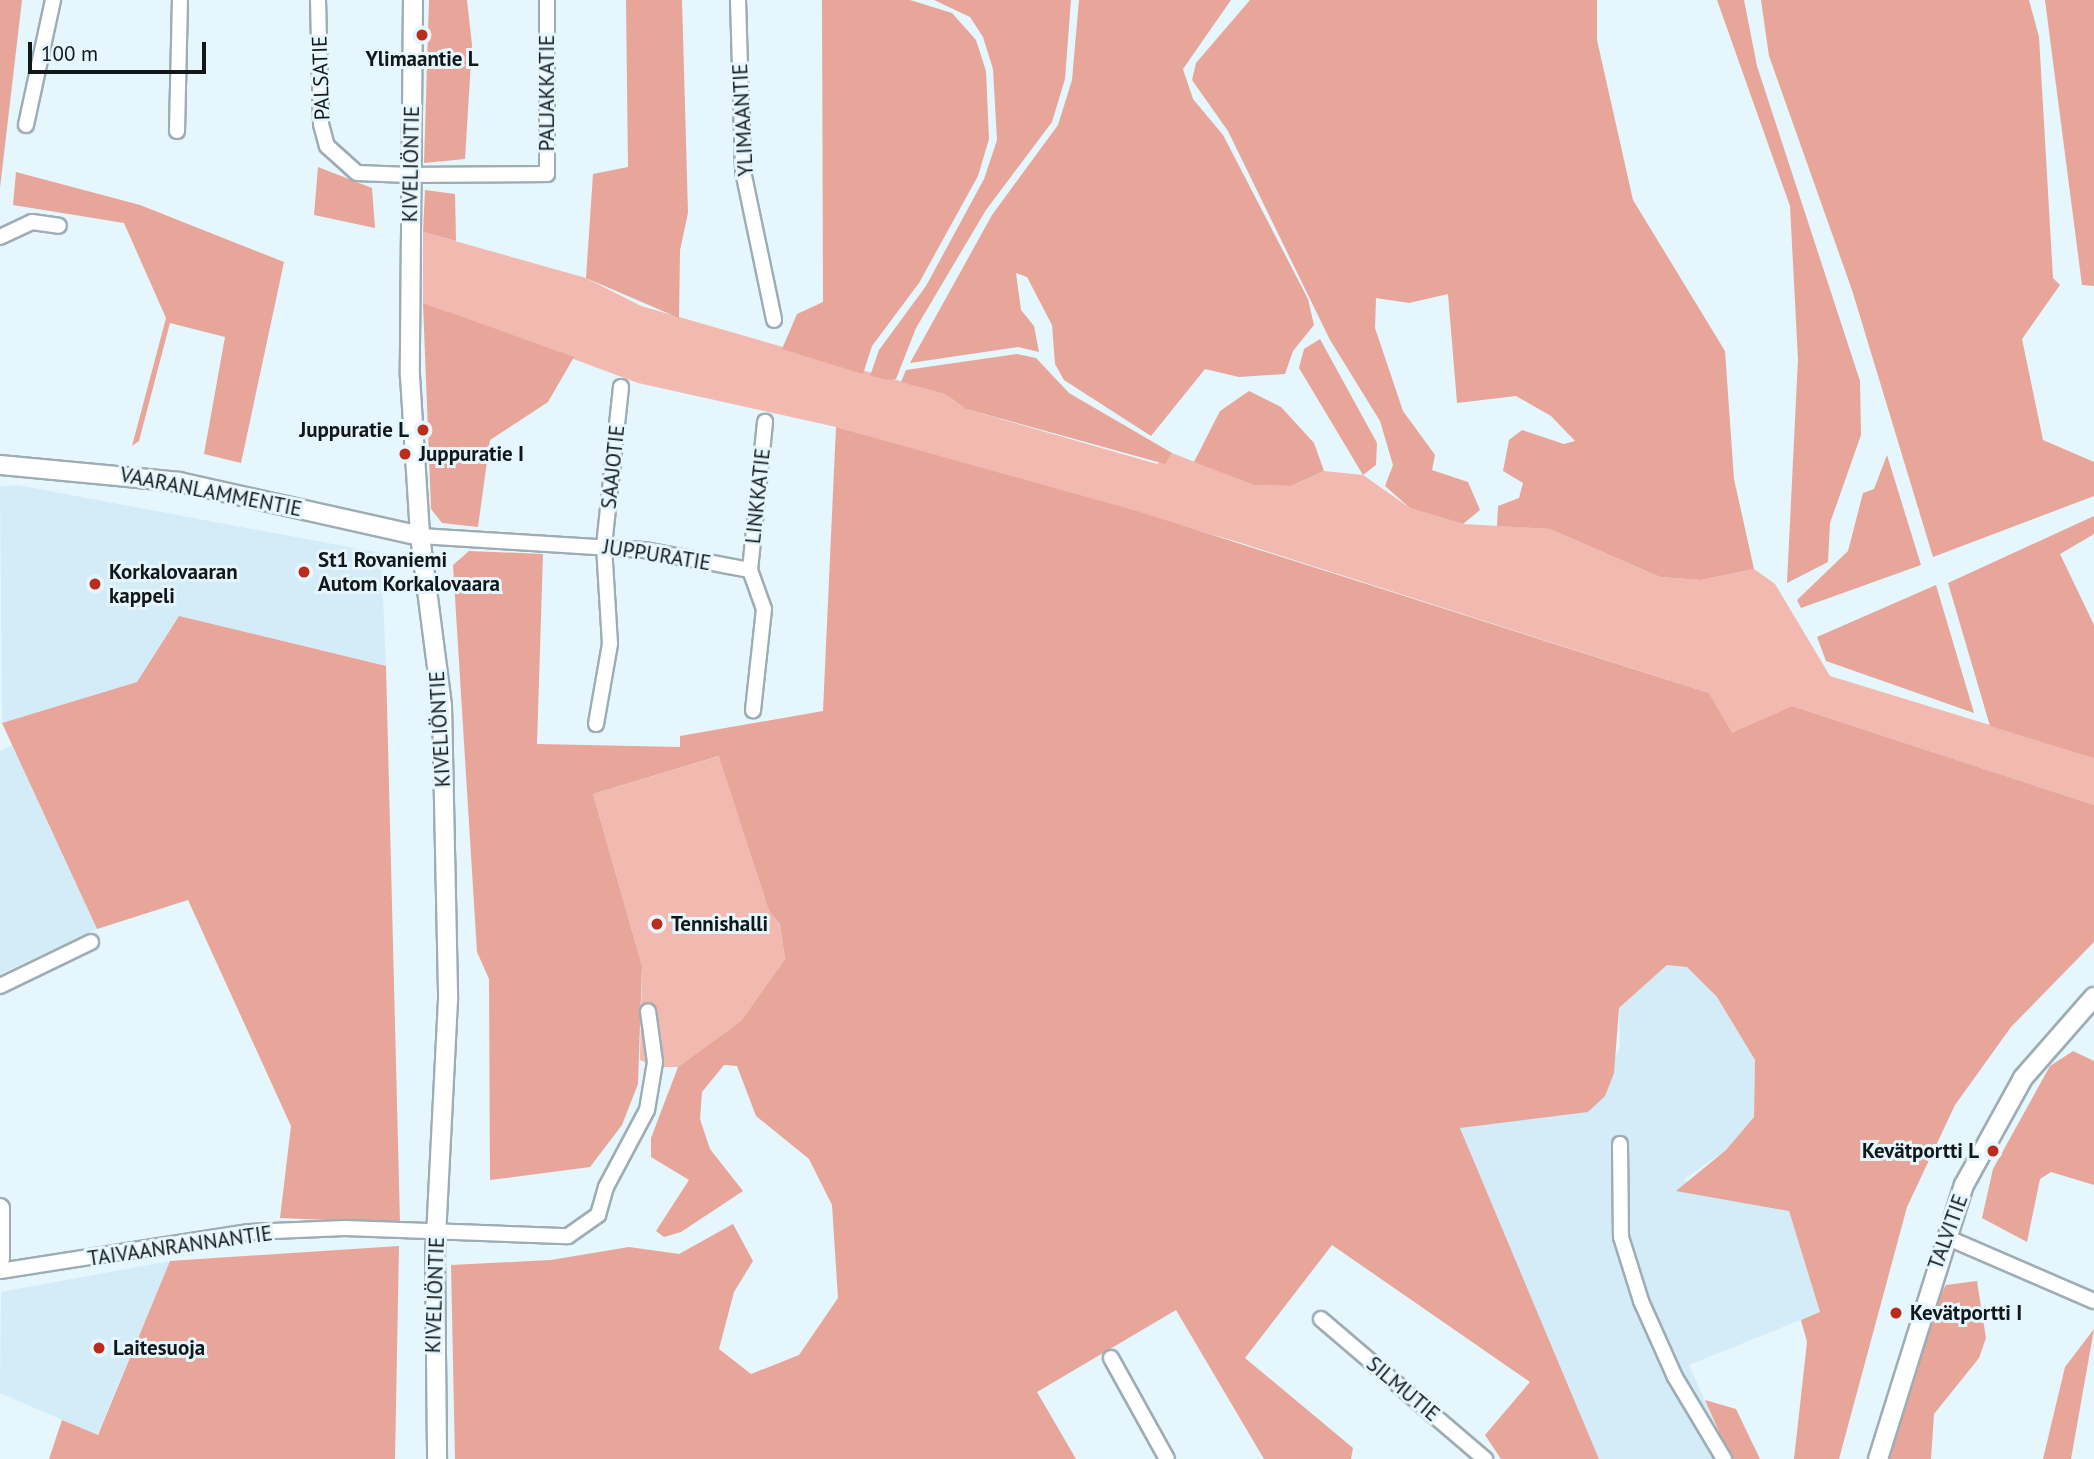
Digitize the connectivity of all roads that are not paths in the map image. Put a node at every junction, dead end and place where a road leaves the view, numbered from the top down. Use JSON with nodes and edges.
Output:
{"nodes":[{"id":1,"x":53,"y":0,"type":"edge"},
{"id":2,"x":180,"y":0,"type":"edge"},
{"id":3,"x":318,"y":0,"type":"edge"},
{"id":4,"x":413,"y":0,"type":"edge"},
{"id":5,"x":547,"y":0,"type":"edge"},
{"id":6,"x":738,"y":0,"type":"edge"},
{"id":7,"x":26,"y":125,"type":"dead end"},
{"id":8,"x":177,"y":131,"type":"dead end"},
{"id":9,"x":410,"y":175,"type":"junction"},
{"id":10,"x":59,"y":226,"type":"dead end"},
{"id":11,"x":0,"y":237,"type":"edge"},
{"id":12,"x":774,"y":320,"type":"dead end"},
{"id":13,"x":621,"y":387,"type":"dead end"},
{"id":14,"x":765,"y":422,"type":"dead end"},
{"id":15,"x":0,"y":465,"type":"edge"},
{"id":16,"x":420,"y":536,"type":"junction"},
{"id":17,"x":604,"y":546,"type":"junction"},
{"id":18,"x":750,"y":570,"type":"junction"},
{"id":19,"x":753,"y":710,"type":"dead end"},
{"id":20,"x":596,"y":724,"type":"dead end"},
{"id":21,"x":91,"y":942,"type":"dead end"},
{"id":22,"x":0,"y":986,"type":"edge"},
{"id":23,"x":2094,"y":997,"type":"edge"},
{"id":24,"x":648,"y":1011,"type":"dead end"},
{"id":25,"x":1620,"y":1144,"type":"dead end"},
{"id":26,"x":0,"y":1208,"type":"edge"},
{"id":27,"x":437,"y":1235,"type":"junction"},
{"id":28,"x":1946,"y":1237,"type":"junction"},
{"id":29,"x":2,"y":1252,"type":"edge"},
{"id":30,"x":0,"y":1271,"type":"edge"},
{"id":31,"x":2094,"y":1301,"type":"edge"},
{"id":32,"x":1321,"y":1319,"type":"dead end"},
{"id":33,"x":1111,"y":1358,"type":"dead end"},
{"id":34,"x":1470,"y":1453,"type":"edge"},
{"id":35,"x":437,"y":1459,"type":"edge"},
{"id":36,"x":1167,"y":1459,"type":"edge"},
{"id":37,"x":1485,"y":1459,"type":"edge"},
{"id":38,"x":1724,"y":1459,"type":"edge"},
{"id":39,"x":1878,"y":1459,"type":"edge"}],
"edges":[{"from":1,"to":7,"type":"street"},
{"from":2,"to":8,"type":"street"},
{"from":3,"to":9,"type":"street","name":"PALSATIE"},
{"from":4,"to":9,"type":"street","name":"KIVELIÖNTIE"},
{"from":5,"to":9,"type":"street","name":"PALJAKKATIE"},
{"from":6,"to":12,"type":"street","name":"YLIMAANTIE"},
{"from":9,"to":16,"type":"street","name":"KIVELIÖNTIE"},
{"from":10,"to":11,"type":"street"},
{"from":13,"to":17,"type":"street","name":"SAAJOTIE"},
{"from":14,"to":18,"type":"street","name":"LINKKATIE"},
{"from":15,"to":16,"type":"street","name":"VAARANLAMMENTIE"},
{"from":16,"to":17,"type":"street","name":"JUPPURATIE"},
{"from":16,"to":27,"type":"street","name":"KIVELIÖNTIE"},
{"from":17,"to":18,"type":"street","name":"JUPPURATIE"},
{"from":17,"to":20,"type":"street","name":"SAAJOTIE"},
{"from":18,"to":19,"type":"street"},
{"from":21,"to":22,"type":"street"},
{"from":23,"to":28,"type":"street","name":"TALVITIE"},
{"from":24,"to":27,"type":"street","name":"TAIVAANRANNANTIE"},
{"from":25,"to":38,"type":"street"},
{"from":26,"to":29,"type":"street"},
{"from":27,"to":30,"type":"street","name":"TAIVAANRANNANTIE"},
{"from":27,"to":35,"type":"street","name":"KIVELIÖNTIE"},
{"from":28,"to":31,"type":"street"},
{"from":28,"to":39,"type":"street","name":"TALVITIE"},
{"from":32,"to":34,"type":"street","name":"SILMUTIE"},
{"from":33,"to":36,"type":"street"},
{"from":34,"to":37,"type":"street","name":"SILMUTIE"}]}
